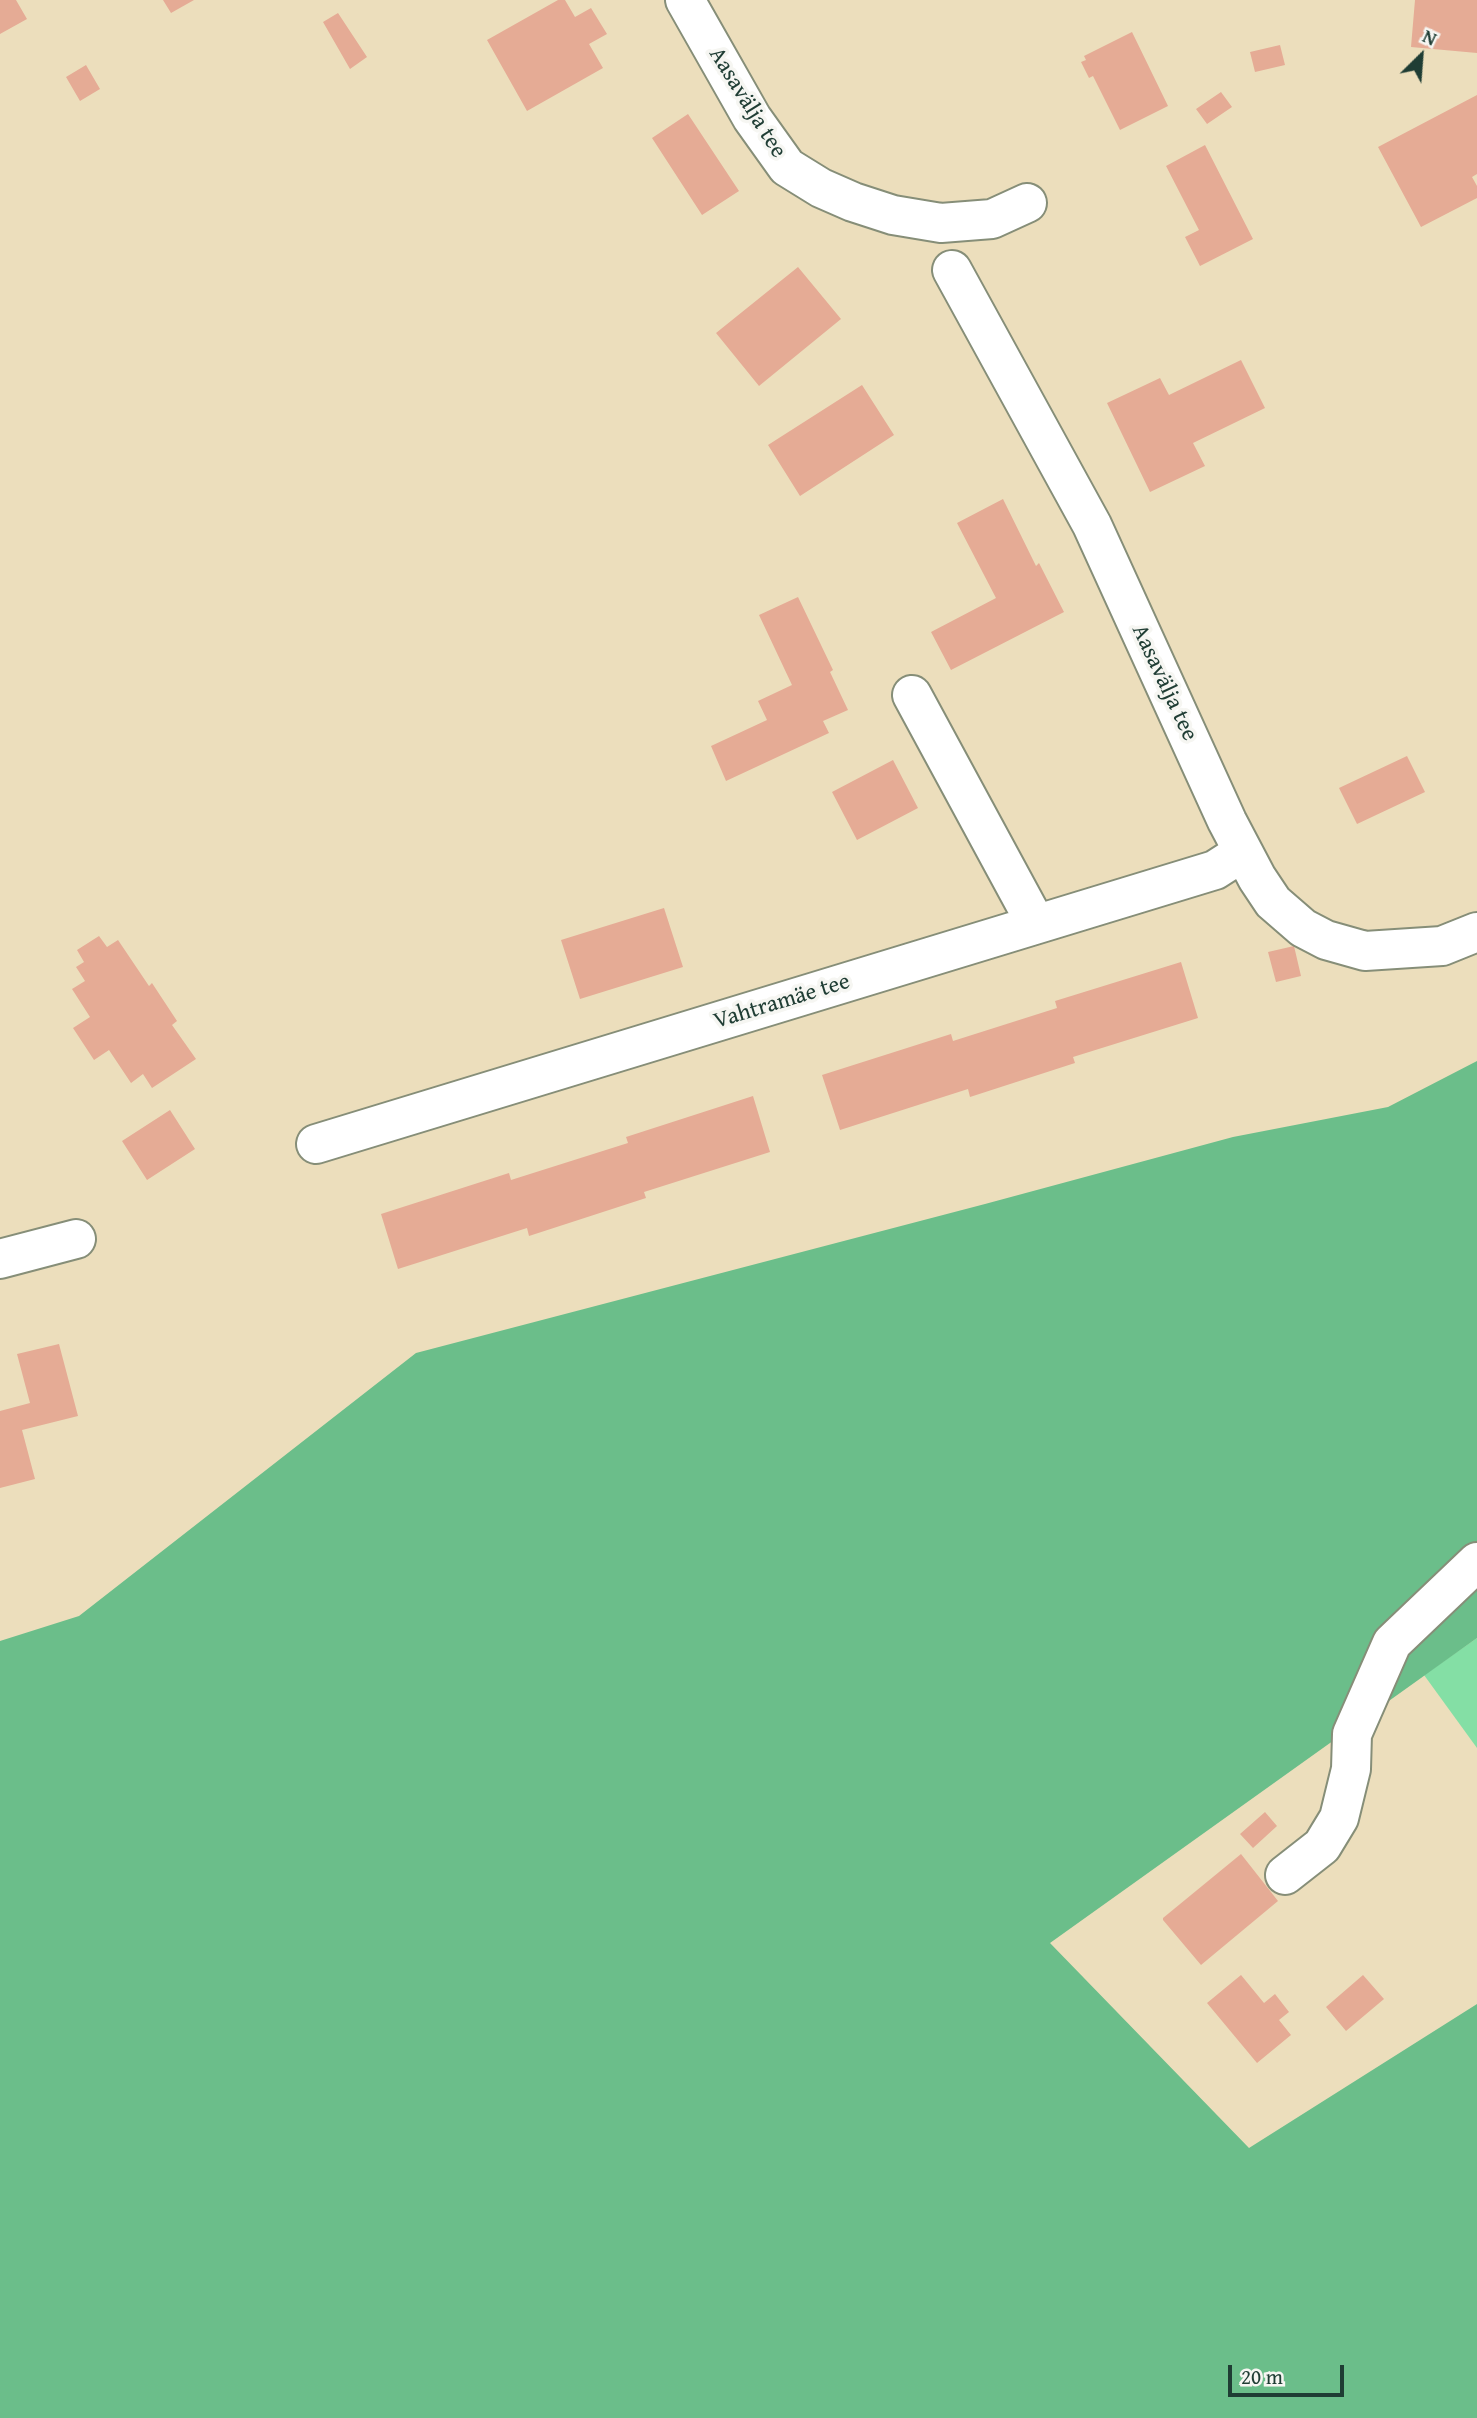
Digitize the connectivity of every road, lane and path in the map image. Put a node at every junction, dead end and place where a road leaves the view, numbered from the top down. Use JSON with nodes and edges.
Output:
{"nodes":[{"id":1,"x":685,"y":0,"type":"edge"},
{"id":2,"x":1027,"y":203,"type":"dead end"},
{"id":3,"x":952,"y":270,"type":"dead end"},
{"id":4,"x":912,"y":695,"type":"dead end"},
{"id":5,"x":1243,"y":852,"type":"junction"},
{"id":6,"x":1036,"y":924,"type":"junction"},
{"id":7,"x":1477,"y":932,"type":"edge"},
{"id":8,"x":316,"y":1144,"type":"dead end"},
{"id":9,"x":76,"y":1239,"type":"dead end"},
{"id":10,"x":0,"y":1259,"type":"edge"},
{"id":11,"x":1477,"y":1562,"type":"edge"},
{"id":12,"x":1285,"y":1875,"type":"dead end"}],
"edges":[{"from":1,"to":2,"type":"street","name":"Aasavälja tee"},
{"from":3,"to":5,"type":"street","name":"Aasavälja tee"},
{"from":4,"to":6,"type":"street"},
{"from":5,"to":6,"type":"street","name":"Vahtramäe tee"},
{"from":5,"to":7,"type":"street","name":"Aasavälja tee"},
{"from":6,"to":8,"type":"street","name":"Vahtramäe tee"},
{"from":9,"to":10,"type":"street"},
{"from":11,"to":12,"type":"street"}]}
